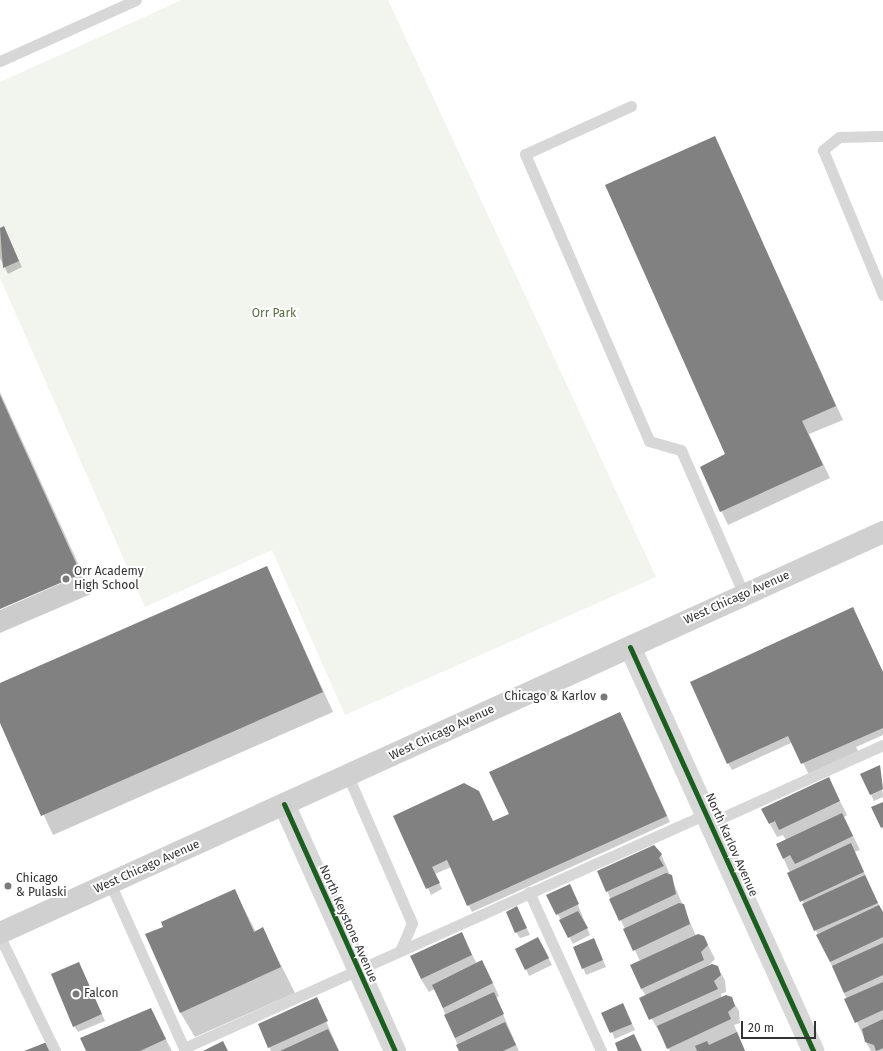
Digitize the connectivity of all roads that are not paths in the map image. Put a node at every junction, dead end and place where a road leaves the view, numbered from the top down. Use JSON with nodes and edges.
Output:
{"nodes":[{"id":1,"x":136,"y":0,"type":"edge"},
{"id":2,"x":0,"y":61,"type":"edge"},
{"id":3,"x":631,"y":106,"type":"dead end"},
{"id":4,"x":883,"y":136,"type":"edge"},
{"id":5,"x":883,"y":295,"type":"edge"},
{"id":6,"x":883,"y":532,"type":"edge"},
{"id":7,"x":744,"y":595,"type":"junction"},
{"id":8,"x":630,"y":647,"type":"junction"},
{"id":9,"x":883,"y":745,"type":"edge"},
{"id":10,"x":348,"y":776,"type":"junction"},
{"id":11,"x":284,"y":804,"type":"junction"},
{"id":12,"x":708,"y":818,"type":"junction"},
{"id":13,"x":110,"y":883,"type":"junction"},
{"id":14,"x":529,"y":892,"type":"junction"},
{"id":15,"x":0,"y":933,"type":"edge"},
{"id":16,"x":0,"y":937,"type":"edge"},
{"id":17,"x":401,"y":950,"type":"junction"},
{"id":18,"x":358,"y":969,"type":"junction"},
{"id":19,"x":185,"y":1049,"type":"edge"},
{"id":20,"x":55,"y":1051,"type":"edge"},
{"id":21,"x":395,"y":1051,"type":"edge"},
{"id":22,"x":601,"y":1051,"type":"edge"},
{"id":23,"x":813,"y":1051,"type":"edge"}],
"edges":[{"from":1,"to":2,"type":"lane"},
{"from":3,"to":7,"type":"lane"},
{"from":4,"to":5,"type":"lane"},
{"from":6,"to":7,"type":"main road","name":"West Chicago Avenue"},
{"from":7,"to":8,"type":"main road","name":"West Chicago Avenue"},
{"from":8,"to":10,"type":"main road","name":"West Chicago Avenue"},
{"from":8,"to":12,"type":"street","name":"North Karlov Avenue"},
{"from":9,"to":12,"type":"lane"},
{"from":10,"to":11,"type":"main road","name":"West Chicago Avenue"},
{"from":10,"to":17,"type":"lane"},
{"from":11,"to":13,"type":"main road","name":"West Chicago Avenue"},
{"from":11,"to":18,"type":"street","name":"North Keystone Avenue"},
{"from":12,"to":14,"type":"lane"},
{"from":12,"to":23,"type":"street","name":"North Karlov Avenue"},
{"from":13,"to":15,"type":"main road","name":"West Chicago Avenue"},
{"from":13,"to":19,"type":"lane"},
{"from":14,"to":17,"type":"lane"},
{"from":14,"to":22,"type":"lane"},
{"from":16,"to":20,"type":"lane"},
{"from":17,"to":18,"type":"lane"},
{"from":18,"to":19,"type":"lane"},
{"from":18,"to":21,"type":"street","name":"North Keystone Avenue"}]}
